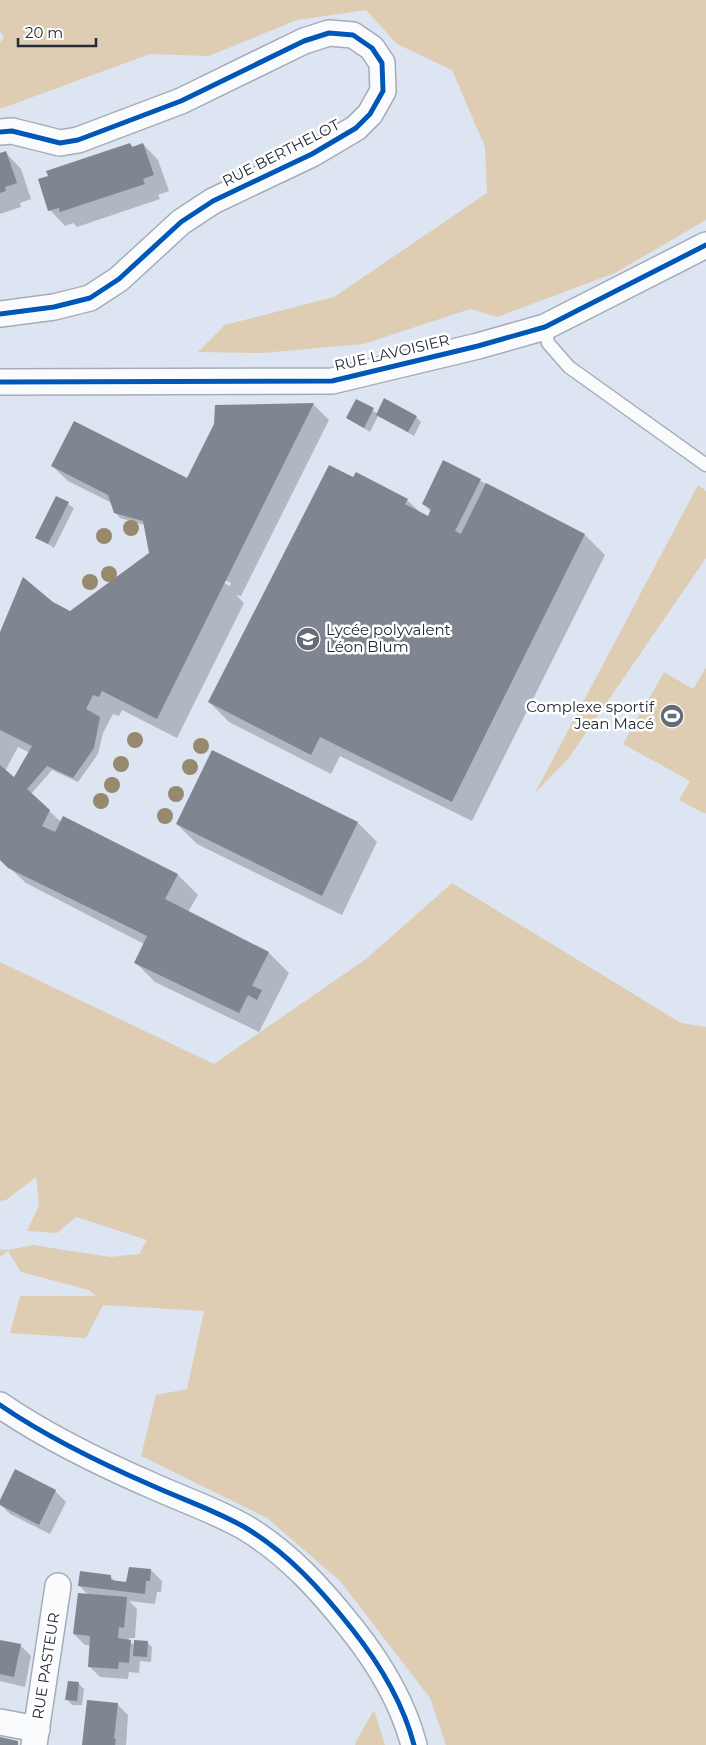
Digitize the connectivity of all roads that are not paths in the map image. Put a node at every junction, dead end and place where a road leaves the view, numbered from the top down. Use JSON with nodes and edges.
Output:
{"nodes":[{"id":1,"x":0,"y":132,"type":"edge"},
{"id":2,"x":706,"y":245,"type":"edge"},
{"id":3,"x":2,"y":314,"type":"edge"},
{"id":4,"x":545,"y":327,"type":"junction"},
{"id":5,"x":0,"y":382,"type":"edge"},
{"id":6,"x":706,"y":466,"type":"edge"},
{"id":7,"x":0,"y":1405,"type":"edge"},
{"id":8,"x":58,"y":1586,"type":"dead end"},
{"id":9,"x":0,"y":1722,"type":"edge"},
{"id":10,"x":35,"y":1737,"type":"edge"},
{"id":11,"x":414,"y":1745,"type":"edge"}],
"edges":[{"from":1,"to":3,"type":"street","name":"RUE BERTHELOT"},
{"from":2,"to":4,"type":"street","name":"RUE LAVOISIER"},
{"from":4,"to":5,"type":"street","name":"RUE LAVOISIER"},
{"from":4,"to":6,"type":"lane"},
{"from":7,"to":11,"type":"street"},
{"from":8,"to":10,"type":"street","name":"RUE PASTEUR"},
{"from":9,"to":10,"type":"street"}]}
